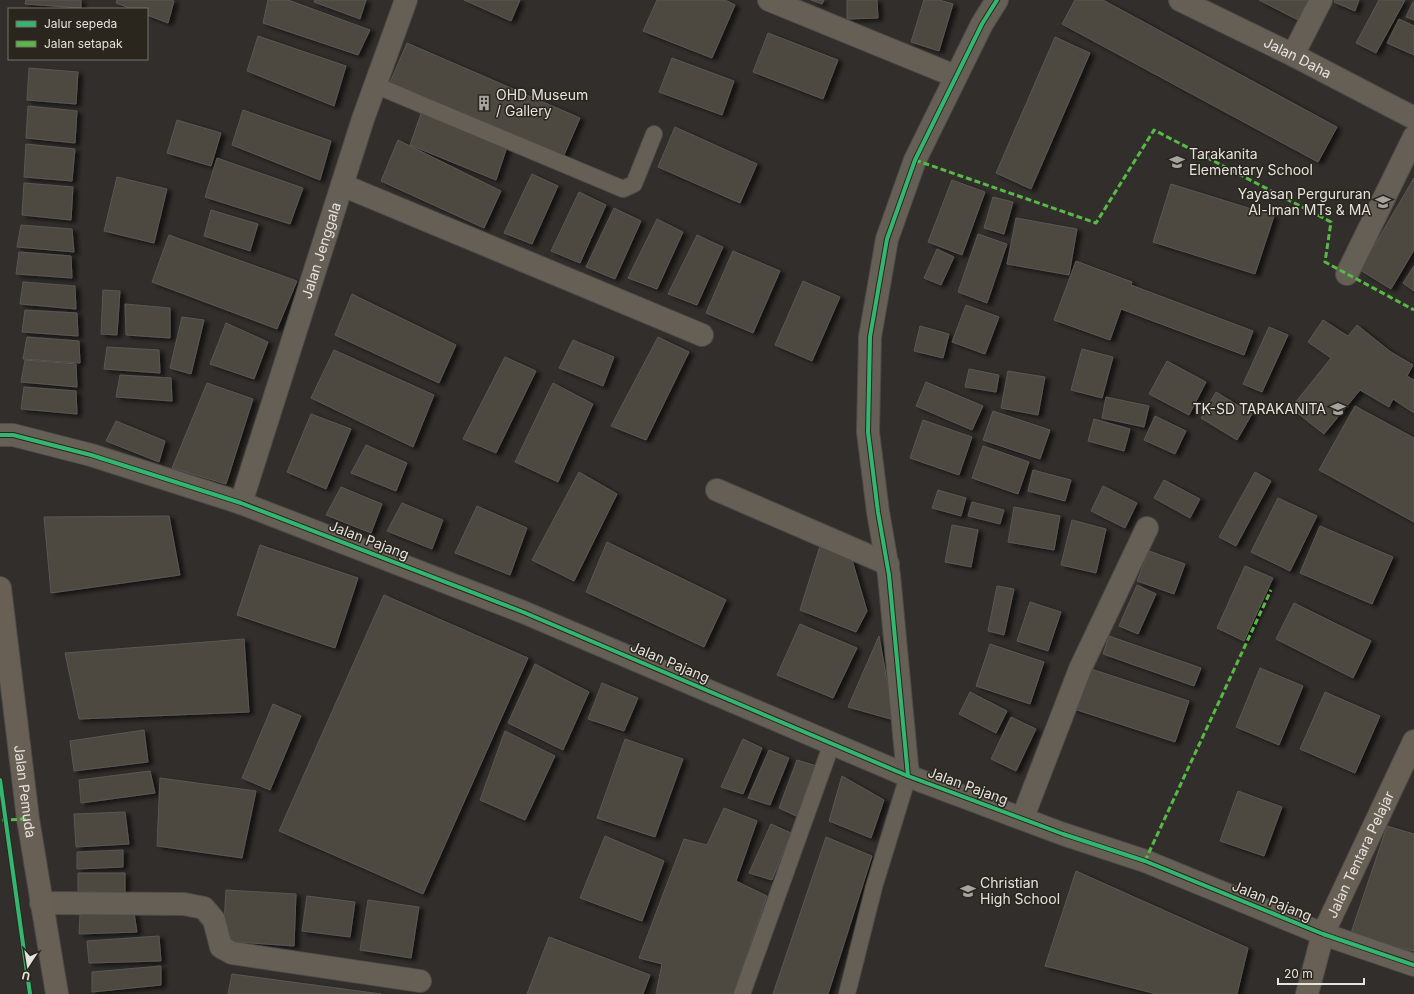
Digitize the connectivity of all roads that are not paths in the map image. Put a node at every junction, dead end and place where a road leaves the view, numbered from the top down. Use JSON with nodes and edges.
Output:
{"nodes":[{"id":1,"x":406,"y":0,"type":"edge"},
{"id":2,"x":770,"y":0,"type":"edge"},
{"id":3,"x":998,"y":0,"type":"edge"},
{"id":4,"x":1180,"y":0,"type":"edge"},
{"id":5,"x":1321,"y":0,"type":"edge"},
{"id":6,"x":1293,"y":55,"type":"junction"},
{"id":7,"x":955,"y":76,"type":"junction"},
{"id":8,"x":375,"y":85,"type":"junction"},
{"id":9,"x":1414,"y":118,"type":"edge"},
{"id":10,"x":654,"y":134,"type":"dead end"},
{"id":11,"x":1414,"y":137,"type":"edge"},
{"id":12,"x":342,"y":185,"type":"junction"},
{"id":13,"x":1347,"y":274,"type":"dead end"},
{"id":14,"x":702,"y":335,"type":"dead end"},
{"id":15,"x":0,"y":435,"type":"edge"},
{"id":16,"x":717,"y":490,"type":"dead end"},
{"id":17,"x":241,"y":503,"type":"junction"},
{"id":18,"x":1147,"y":528,"type":"dead end"},
{"id":19,"x":888,"y":564,"type":"junction"},
{"id":20,"x":0,"y":588,"type":"edge"},
{"id":21,"x":1414,"y":741,"type":"edge"},
{"id":22,"x":832,"y":743,"type":"junction"},
{"id":23,"x":908,"y":776,"type":"junction"},
{"id":24,"x":1023,"y":817,"type":"junction"},
{"id":25,"x":42,"y":903,"type":"junction"},
{"id":26,"x":1323,"y":934,"type":"junction"},
{"id":27,"x":1414,"y":965,"type":"edge"},
{"id":28,"x":420,"y":981,"type":"dead end"},
{"id":29,"x":57,"y":994,"type":"edge"},
{"id":30,"x":742,"y":994,"type":"edge"},
{"id":31,"x":847,"y":994,"type":"edge"},
{"id":32,"x":1307,"y":994,"type":"edge"}],
"edges":[{"from":1,"to":8,"type":"street","name":"Jalan Jenggala"},
{"from":2,"to":7,"type":"street"},
{"from":3,"to":7,"type":"street"},
{"from":4,"to":6,"type":"street","name":"Jalan Daha"},
{"from":5,"to":6,"type":"street"},
{"from":6,"to":9,"type":"street","name":"Jalan Daha"},
{"from":7,"to":19,"type":"street"},
{"from":8,"to":10,"type":"lane"},
{"from":8,"to":12,"type":"street","name":"Jalan Jenggala"},
{"from":11,"to":13,"type":"street"},
{"from":12,"to":14,"type":"street"},
{"from":12,"to":17,"type":"street","name":"Jalan Jenggala"},
{"from":15,"to":17,"type":"street","name":"Jalan Pajang"},
{"from":16,"to":19,"type":"street"},
{"from":17,"to":22,"type":"street","name":"Jalan Pajang"},
{"from":18,"to":24,"type":"street"},
{"from":19,"to":23,"type":"street"},
{"from":20,"to":25,"type":"main road","name":"Jalan Pemuda"},
{"from":21,"to":26,"type":"main road","name":"Jalan Tentara Pelajar"},
{"from":22,"to":23,"type":"street","name":"Jalan Pajang"},
{"from":22,"to":30,"type":"lane"},
{"from":23,"to":24,"type":"street","name":"Jalan Pajang"},
{"from":23,"to":31,"type":"lane"},
{"from":24,"to":26,"type":"street","name":"Jalan Pajang"},
{"from":25,"to":28,"type":"street"},
{"from":25,"to":29,"type":"main road","name":"Jalan Pemuda"},
{"from":26,"to":27,"type":"street","name":"Jalan Pajang"},
{"from":26,"to":32,"type":"main road","name":"Jalan Tentara Pelajar"}]}
